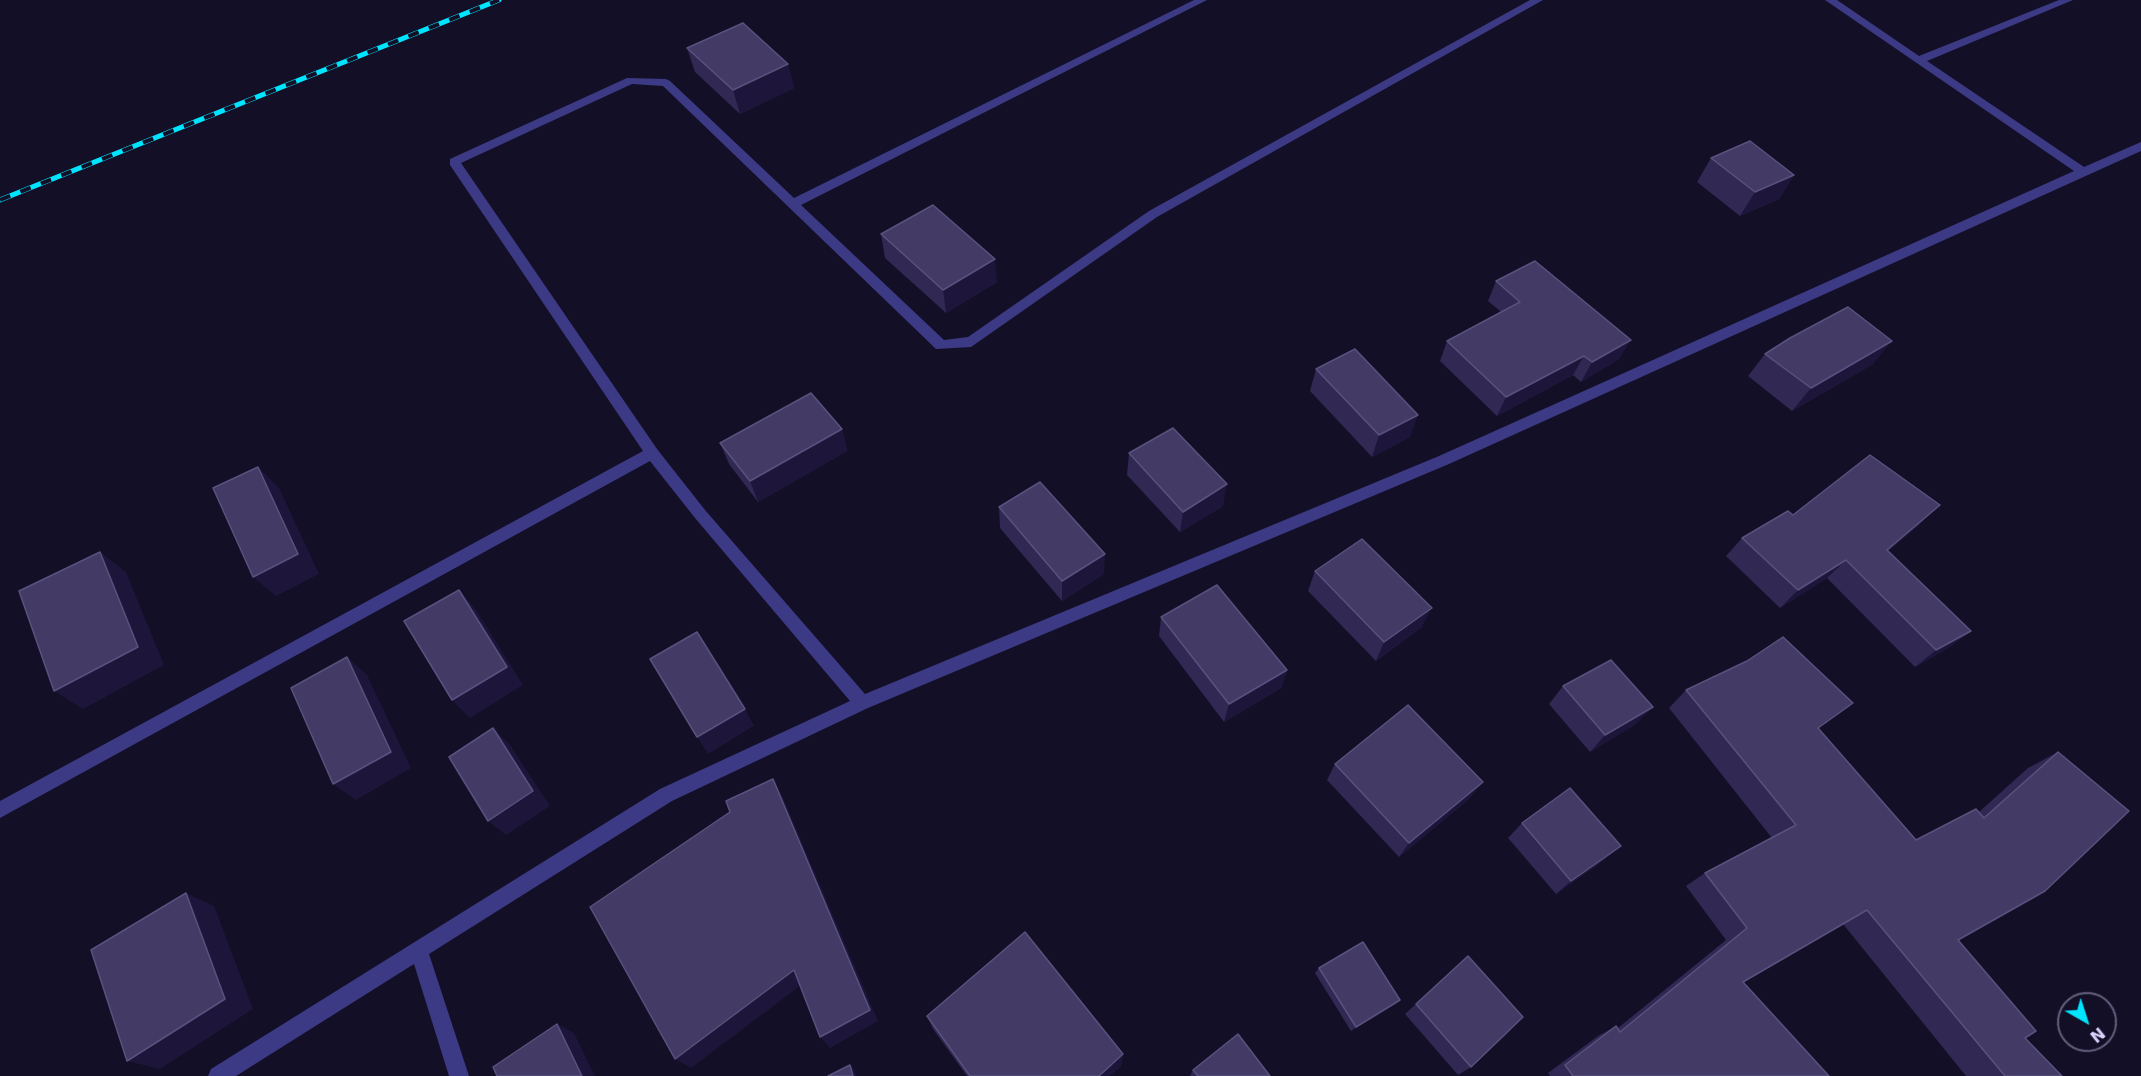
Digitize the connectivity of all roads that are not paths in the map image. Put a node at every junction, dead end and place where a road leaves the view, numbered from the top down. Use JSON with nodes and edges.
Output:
{"nodes":[{"id":1,"x":1202,"y":0,"type":"edge"},
{"id":2,"x":1538,"y":0,"type":"edge"},
{"id":3,"x":1830,"y":0,"type":"edge"},
{"id":4,"x":2068,"y":0,"type":"edge"},
{"id":5,"x":1918,"y":60,"type":"junction"},
{"id":6,"x":2141,"y":146,"type":"edge"},
{"id":7,"x":2083,"y":172,"type":"junction"},
{"id":8,"x":793,"y":204,"type":"junction"},
{"id":9,"x":652,"y":453,"type":"junction"},
{"id":10,"x":862,"y":703,"type":"junction"},
{"id":11,"x":0,"y":810,"type":"edge"},
{"id":12,"x":419,"y":950,"type":"junction"},
{"id":13,"x":218,"y":1076,"type":"edge"},
{"id":14,"x":459,"y":1076,"type":"edge"}],
"edges":[{"from":1,"to":8,"type":"street"},
{"from":2,"to":8,"type":"street"},
{"from":3,"to":5,"type":"street"},
{"from":4,"to":5,"type":"street"},
{"from":5,"to":7,"type":"street"},
{"from":6,"to":7,"type":"street"},
{"from":7,"to":10,"type":"street"},
{"from":8,"to":9,"type":"street"},
{"from":9,"to":10,"type":"street"},
{"from":9,"to":11,"type":"street"},
{"from":10,"to":12,"type":"street"},
{"from":12,"to":13,"type":"street"},
{"from":12,"to":14,"type":"street"}]}
